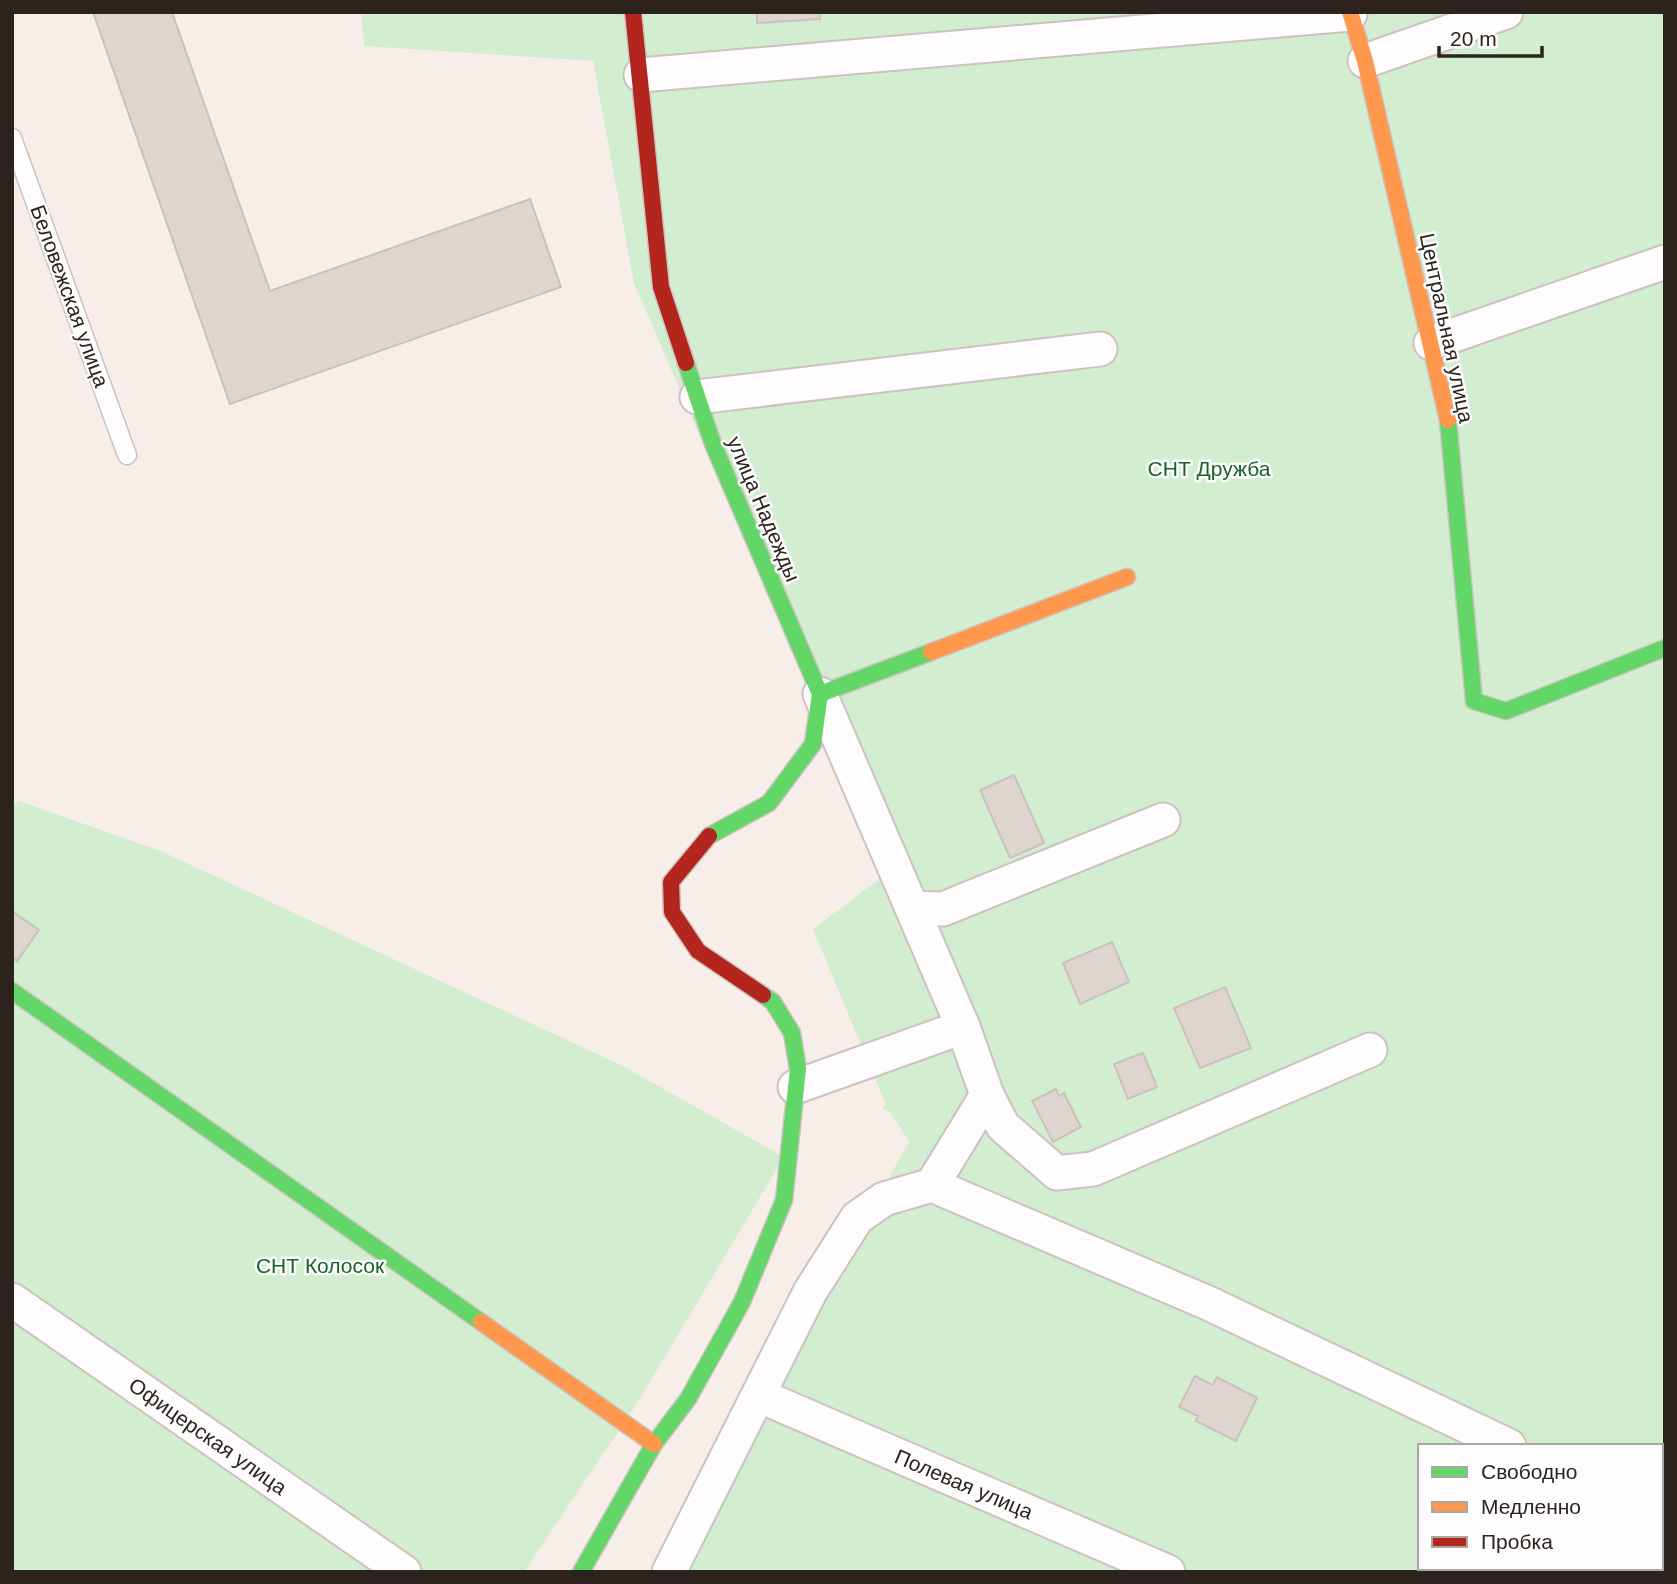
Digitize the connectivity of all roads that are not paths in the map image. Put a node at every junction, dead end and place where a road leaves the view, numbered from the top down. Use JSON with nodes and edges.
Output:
{"nodes":[{"id":1,"x":634,"y":12,"type":"edge"},
{"id":2,"x":1506,"y":12,"type":"edge"},
{"id":3,"x":1350,"y":13,"type":"edge"},
{"id":4,"x":1365,"y":61,"type":"junction"},
{"id":5,"x":641,"y":75,"type":"junction"},
{"id":6,"x":12,"y":138,"type":"edge"},
{"id":7,"x":1665,"y":262,"type":"edge"},
{"id":8,"x":1431,"y":343,"type":"junction"},
{"id":9,"x":1100,"y":349,"type":"dead end"},
{"id":10,"x":698,"y":397,"type":"junction"},
{"id":11,"x":127,"y":455,"type":"dead end"},
{"id":12,"x":1127,"y":577,"type":"dead end"},
{"id":13,"x":1665,"y":648,"type":"edge"},
{"id":14,"x":820,"y":694,"type":"junction"},
{"id":15,"x":1163,"y":820,"type":"dead end"},
{"id":16,"x":912,"y":908,"type":"junction"},
{"id":17,"x":12,"y":991,"type":"edge"},
{"id":18,"x":963,"y":1027,"type":"junction"},
{"id":19,"x":1370,"y":1050,"type":"dead end"},
{"id":20,"x":795,"y":1087,"type":"junction"},
{"id":21,"x":986,"y":1095,"type":"junction"},
{"id":22,"x":932,"y":1185,"type":"junction"},
{"id":23,"x":12,"y":1300,"type":"edge"},
{"id":24,"x":760,"y":1396,"type":"junction"},
{"id":25,"x":654,"y":1444,"type":"junction"},
{"id":26,"x":1505,"y":1444,"type":"edge"},
{"id":27,"x":404,"y":1572,"type":"edge"},
{"id":28,"x":581,"y":1572,"type":"edge"},
{"id":29,"x":669,"y":1572,"type":"edge"},
{"id":30,"x":1168,"y":1572,"type":"edge"}],
"edges":[{"from":1,"to":5,"type":"street","name":"улица Надежды"},
{"from":2,"to":4,"type":"street"},
{"from":3,"to":4,"type":"street","name":"Центральная улица"},
{"from":3,"to":5,"type":"street"},
{"from":4,"to":8,"type":"street","name":"Центральная улица"},
{"from":5,"to":10,"type":"street","name":"улица Надежды"},
{"from":6,"to":11,"type":"lane","name":"Беловежская улица"},
{"from":7,"to":8,"type":"street"},
{"from":8,"to":13,"type":"street","name":"Центральная улица"},
{"from":9,"to":10,"type":"street"},
{"from":10,"to":14,"type":"street","name":"улица Надежды"},
{"from":12,"to":14,"type":"street"},
{"from":14,"to":16,"type":"street"},
{"from":14,"to":20,"type":"street"},
{"from":15,"to":16,"type":"street"},
{"from":16,"to":18,"type":"street"},
{"from":17,"to":25,"type":"street"},
{"from":18,"to":20,"type":"street"},
{"from":18,"to":21,"type":"street"},
{"from":19,"to":21,"type":"street"},
{"from":20,"to":25,"type":"street"},
{"from":21,"to":22,"type":"street"},
{"from":22,"to":24,"type":"street"},
{"from":22,"to":26,"type":"street"},
{"from":23,"to":27,"type":"street","name":"Офицерская улица"},
{"from":24,"to":29,"type":"street"},
{"from":24,"to":30,"type":"street","name":"Полевая улица"},
{"from":25,"to":28,"type":"street"}]}
